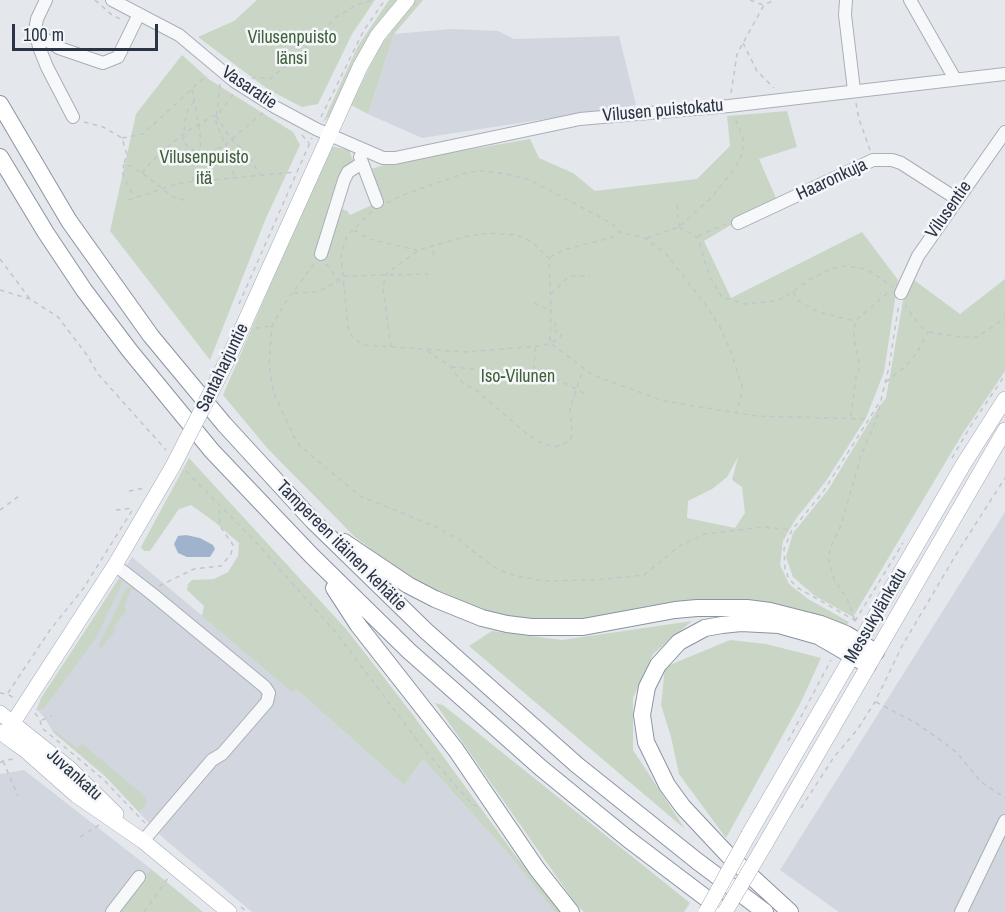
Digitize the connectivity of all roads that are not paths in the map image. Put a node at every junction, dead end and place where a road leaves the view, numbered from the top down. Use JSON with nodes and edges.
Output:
{"nodes":[{"id":1,"x":46,"y":0,"type":"edge"},
{"id":2,"x":112,"y":0,"type":"edge"},
{"id":3,"x":406,"y":0,"type":"edge"},
{"id":4,"x":846,"y":0,"type":"edge"},
{"id":5,"x":910,"y":0,"type":"edge"},
{"id":6,"x":139,"y":14,"type":"junction"},
{"id":7,"x":35,"y":30,"type":"junction"},
{"id":8,"x":1005,"y":74,"type":"edge"},
{"id":9,"x":955,"y":79,"type":"junction"},
{"id":10,"x":854,"y":90,"type":"junction"},
{"id":11,"x":0,"y":104,"type":"edge"},
{"id":12,"x":73,"y":117,"type":"road end"},
{"id":13,"x":1005,"y":132,"type":"edge"},
{"id":14,"x":328,"y":135,"type":"junction"},
{"id":15,"x":356,"y":147,"type":"junction"},
{"id":16,"x":0,"y":157,"type":"edge"},
{"id":17,"x":362,"y":163,"type":"junction"},
{"id":18,"x":957,"y":199,"type":"junction"},
{"id":19,"x":375,"y":206,"type":"road end"},
{"id":20,"x":738,"y":224,"type":"road end"},
{"id":21,"x":321,"y":254,"type":"road end"},
{"id":22,"x":898,"y":293,"type":"road end"},
{"id":23,"x":1005,"y":399,"type":"edge"},
{"id":24,"x":1005,"y":430,"type":"edge"},
{"id":25,"x":313,"y":521,"type":"junction"},
{"id":26,"x":311,"y":555,"type":"junction"},
{"id":27,"x":115,"y":565,"type":"junction"},
{"id":28,"x":860,"y":637,"type":"junction"},
{"id":29,"x":872,"y":658,"type":"junction"},
{"id":30,"x":0,"y":713,"type":"edge"},
{"id":31,"x":4,"y":733,"type":"edge"},
{"id":32,"x":1005,"y":821,"type":"edge"},
{"id":33,"x":148,"y":836,"type":"junction"},
{"id":34,"x":139,"y":877,"type":"dead end"},
{"id":35,"x":233,"y":908,"type":"edge"},
{"id":36,"x":112,"y":912,"type":"edge"},
{"id":37,"x":571,"y":912,"type":"edge"},
{"id":38,"x":706,"y":912,"type":"edge"},
{"id":39,"x":724,"y":912,"type":"edge"},
{"id":40,"x":765,"y":912,"type":"edge"},
{"id":41,"x":790,"y":912,"type":"edge"},
{"id":42,"x":961,"y":912,"type":"edge"}],
"edges":[{"from":1,"to":7,"type":"street"},
{"from":2,"to":6,"type":"street","name":"Vasaratie"},
{"from":3,"to":14,"type":"main road","name":"Santaharjuntie"},
{"from":4,"to":10,"type":"street"},
{"from":5,"to":9,"type":"street"},
{"from":6,"to":7,"type":"street"},
{"from":6,"to":14,"type":"street","name":"Vasaratie"},
{"from":7,"to":12,"type":"street"},
{"from":8,"to":9,"type":"street","name":"Vilusen puistokatu"},
{"from":9,"to":10,"type":"street","name":"Vilusen puistokatu"},
{"from":10,"to":15,"type":"street","name":"Vilusen puistokatu"},
{"from":11,"to":25,"type":"highway","name":"Tampereen itäinen kehätie"},
{"from":13,"to":18,"type":"street","name":"Vilusentie"},
{"from":14,"to":15,"type":"street","name":"Vilusen puistokatu"},
{"from":14,"to":27,"type":"main road","name":"Santaharjuntie","bridge":true},
{"from":15,"to":17,"type":"street"},
{"from":16,"to":26,"type":"highway","name":"Tampereen itäinen kehätie"},
{"from":17,"to":19,"type":"street"},
{"from":17,"to":21,"type":"street"},
{"from":18,"to":20,"type":"street","name":"Haaronkuja"},
{"from":18,"to":22,"type":"street","name":"Vilusentie"},
{"from":23,"to":28,"type":"main road","name":"Messukylänkatu"},
{"from":24,"to":29,"type":"main road","name":"Messukylänkatu"},
{"from":25,"to":28,"type":"highway"},
{"from":25,"to":40,"type":"highway","name":"Tampereen itäinen kehätie"},
{"from":26,"to":37,"type":"highway"},
{"from":26,"to":39,"type":"highway","name":"Tampereen itäinen kehätie"},
{"from":27,"to":31,"type":"main road","name":"Santaharjuntie"},
{"from":27,"to":33,"type":"street"},
{"from":28,"to":29,"type":"highway"},
{"from":28,"to":38,"type":"main road","name":"Messukylänkatu","bridge":true},
{"from":28,"to":41,"type":"highway"},
{"from":29,"to":39,"type":"main road","name":"Messukylänkatu","bridge":true},
{"from":30,"to":31,"type":"main road","name":"Juvankatu"},
{"from":31,"to":33,"type":"main road","name":"Juvankatu"},
{"from":32,"to":42,"type":"street"},
{"from":33,"to":35,"type":"main road","name":"Juvankatu"},
{"from":34,"to":36,"type":"street"}]}
